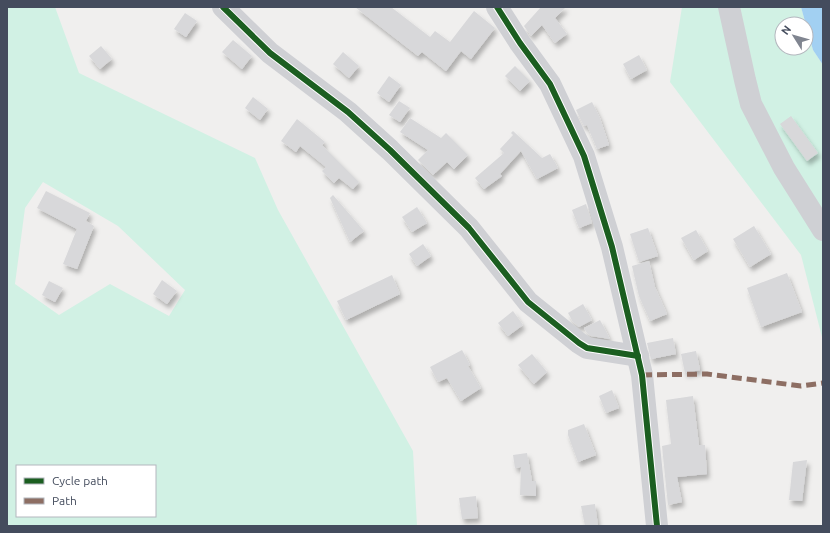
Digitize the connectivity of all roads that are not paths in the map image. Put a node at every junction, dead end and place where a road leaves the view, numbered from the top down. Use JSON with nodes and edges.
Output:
{"nodes":[{"id":1,"x":224,"y":7,"type":"edge"},
{"id":2,"x":497,"y":7,"type":"edge"},
{"id":3,"x":729,"y":7,"type":"edge"},
{"id":4,"x":823,"y":230,"type":"edge"},
{"id":5,"x":638,"y":356,"type":"junction"},
{"id":6,"x":657,"y":526,"type":"edge"}],
"edges":[{"from":1,"to":5,"type":"street"},
{"from":2,"to":5,"type":"street"},
{"from":3,"to":4,"type":"street"},
{"from":5,"to":6,"type":"street"}]}
